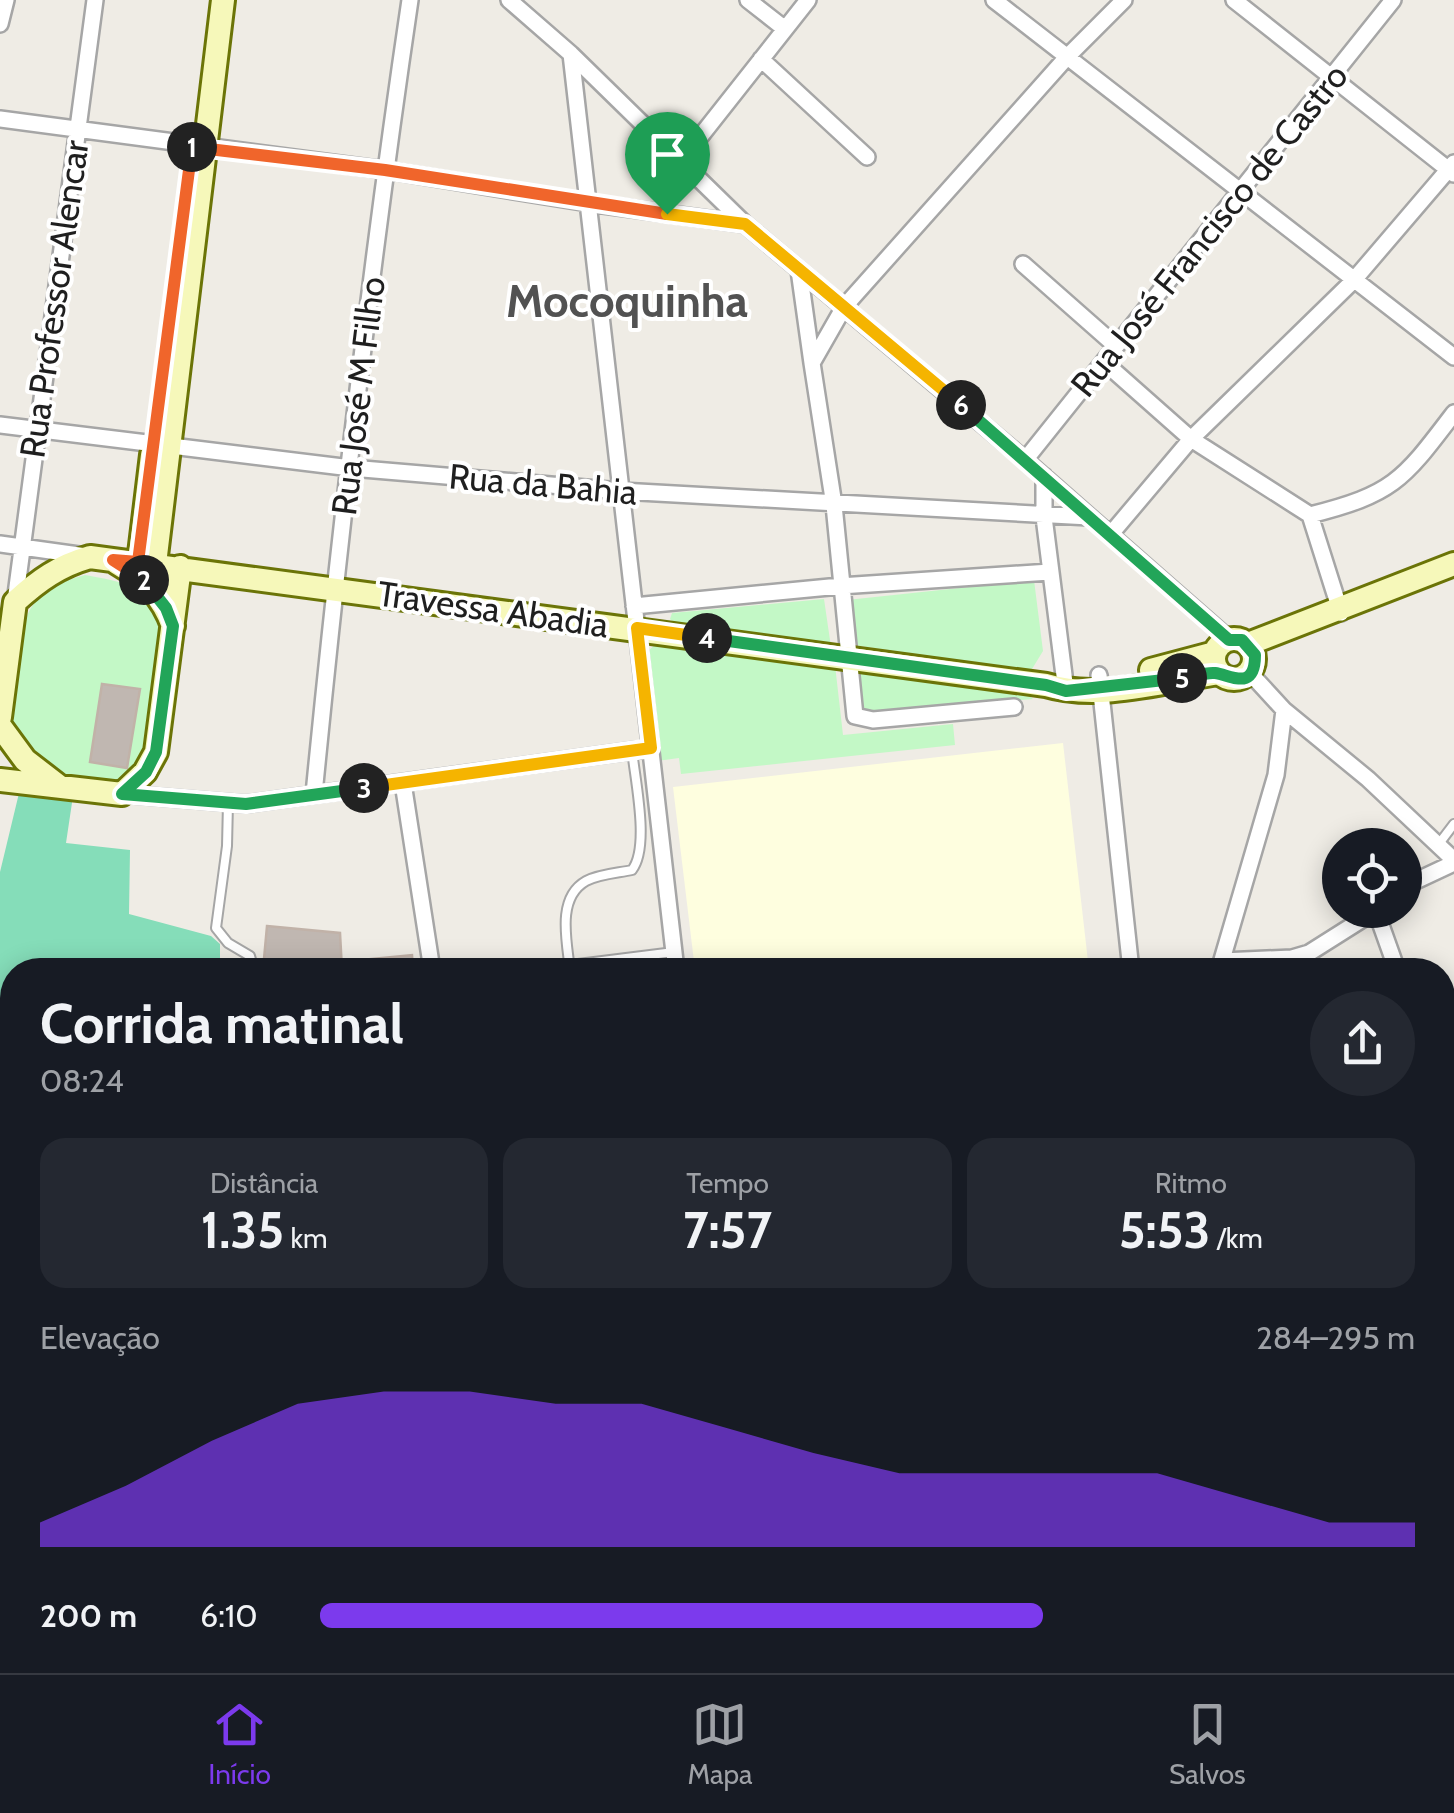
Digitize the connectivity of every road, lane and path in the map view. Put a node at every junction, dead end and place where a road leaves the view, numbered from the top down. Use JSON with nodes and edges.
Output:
{"nodes":[{"id":1,"x":6,"y":0,"type":"edge"},
{"id":2,"x":95,"y":0,"type":"edge"},
{"id":3,"x":210,"y":0,"type":"edge"},
{"id":4,"x":224,"y":0,"type":"edge"},
{"id":5,"x":410,"y":0,"type":"edge"},
{"id":6,"x":509,"y":0,"type":"edge"},
{"id":7,"x":748,"y":0,"type":"edge"},
{"id":8,"x":808,"y":0,"type":"edge"},
{"id":9,"x":994,"y":0,"type":"edge"},
{"id":10,"x":1124,"y":0,"type":"edge"},
{"id":11,"x":1234,"y":0,"type":"edge"},
{"id":12,"x":1393,"y":0,"type":"edge"},
{"id":13,"x":0,"y":24,"type":"edge"},
{"id":14,"x":785,"y":30,"type":"junction"},
{"id":15,"x":571,"y":54,"type":"junction"},
{"id":16,"x":1067,"y":57,"type":"junction"},
{"id":17,"x":762,"y":59,"type":"junction"},
{"id":18,"x":1330,"y":78,"type":"junction"},
{"id":19,"x":0,"y":118,"type":"edge"},
{"id":20,"x":76,"y":129,"type":"junction"},
{"id":21,"x":198,"y":147,"type":"junction"},
{"id":22,"x":867,"y":157,"type":"dead end"},
{"id":23,"x":681,"y":160,"type":"junction"},
{"id":24,"x":1452,"y":169,"type":"edge"},
{"id":25,"x":385,"y":170,"type":"junction"},
{"id":26,"x":1240,"y":192,"type":"junction"},
{"id":27,"x":588,"y":203,"type":"junction"},
{"id":28,"x":745,"y":224,"type":"junction"},
{"id":29,"x":1023,"y":264,"type":"dead end"},
{"id":30,"x":799,"y":270,"type":"junction"},
{"id":31,"x":1353,"y":282,"type":"junction"},
{"id":32,"x":844,"y":307,"type":"junction"},
{"id":33,"x":1116,"y":346,"type":"junction"},
{"id":34,"x":1454,"y":357,"type":"edge"},
{"id":35,"x":1104,"y":362,"type":"junction"},
{"id":36,"x":812,"y":363,"type":"junction"},
{"id":37,"x":1454,"y":413,"type":"edge"},
{"id":38,"x":0,"y":425,"type":"edge"},
{"id":39,"x":36,"y":429,"type":"junction"},
{"id":40,"x":1190,"y":439,"type":"junction"},
{"id":41,"x":161,"y":445,"type":"junction"},
{"id":42,"x":1025,"y":460,"type":"junction"},
{"id":43,"x":351,"y":468,"type":"junction"},
{"id":44,"x":1044,"y":476,"type":"junction"},
{"id":45,"x":621,"y":491,"type":"junction"},
{"id":46,"x":834,"y":505,"type":"junction"},
{"id":47,"x":1310,"y":515,"type":"junction"},
{"id":48,"x":1044,"y":517,"type":"junction"},
{"id":49,"x":1089,"y":517,"type":"junction"},
{"id":50,"x":1110,"y":535,"type":"junction"},
{"id":51,"x":0,"y":544,"type":"edge"},
{"id":52,"x":22,"y":547,"type":"junction"},
{"id":53,"x":102,"y":558,"type":"junction"},
{"id":54,"x":147,"y":563,"type":"junction"},
{"id":55,"x":1454,"y":564,"type":"edge"},
{"id":56,"x":180,"y":567,"type":"junction"},
{"id":57,"x":1050,"y":572,"type":"junction"},
{"id":58,"x":1454,"y":578,"type":"edge"},
{"id":59,"x":840,"y":586,"type":"junction"},
{"id":60,"x":334,"y":588,"type":"junction"},
{"id":61,"x":15,"y":602,"type":"junction"},
{"id":62,"x":1341,"y":613,"type":"junction"},
{"id":63,"x":636,"y":617,"type":"junction"},
{"id":64,"x":173,"y":626,"type":"junction"},
{"id":65,"x":1236,"y":656,"type":"junction"},
{"id":66,"x":848,"y":658,"type":"junction"},
{"id":67,"x":1100,"y":682,"type":"junction"},
{"id":68,"x":1059,"y":685,"type":"junction"},
{"id":69,"x":1014,"y":707,"type":"dead end"},
{"id":70,"x":1284,"y":710,"type":"junction"},
{"id":71,"x":0,"y":718,"type":"edge"},
{"id":72,"x":0,"y":726,"type":"edge"},
{"id":73,"x":651,"y":748,"type":"junction"},
{"id":74,"x":632,"y":750,"type":"junction"},
{"id":75,"x":0,"y":780,"type":"edge"},
{"id":76,"x":404,"y":782,"type":"junction"},
{"id":77,"x":62,"y":789,"type":"junction"},
{"id":78,"x":122,"y":794,"type":"junction"},
{"id":79,"x":314,"y":794,"type":"junction"},
{"id":80,"x":228,"y":803,"type":"junction"},
{"id":81,"x":1454,"y":824,"type":"edge"},
{"id":82,"x":1438,"y":845,"type":"junction"},
{"id":83,"x":1454,"y":862,"type":"edge"},
{"id":84,"x":1422,"y":878,"type":"edge"},
{"id":85,"x":1349,"y":928,"type":"edge"},
{"id":86,"x":1383,"y":928,"type":"edge"},
{"id":87,"x":674,"y":952,"type":"junction"},
{"id":88,"x":251,"y":958,"type":"edge"},
{"id":89,"x":430,"y":958,"type":"edge"},
{"id":90,"x":569,"y":958,"type":"edge"},
{"id":91,"x":635,"y":958,"type":"edge"},
{"id":92,"x":675,"y":958,"type":"edge"},
{"id":93,"x":1130,"y":958,"type":"edge"},
{"id":94,"x":1223,"y":958,"type":"edge"},
{"id":95,"x":1292,"y":958,"type":"edge"},
{"id":96,"x":1393,"y":958,"type":"edge"}],
"edges":[{"from":1,"to":13,"type":"street"},
{"from":2,"to":20,"type":"street","name":"Rua Professor Alencar"},
{"from":3,"to":21,"type":"street"},
{"from":4,"to":21,"type":"street"},
{"from":5,"to":25,"type":"street","name":"Rua José M Filho"},
{"from":6,"to":15,"type":"street"},
{"from":7,"to":14,"type":"street"},
{"from":8,"to":14,"type":"street"},
{"from":9,"to":16,"type":"street"},
{"from":10,"to":16,"type":"street"},
{"from":11,"to":18,"type":"street"},
{"from":12,"to":18,"type":"street","name":"Rua José Francisco de Castro"},
{"from":14,"to":17,"type":"street"},
{"from":15,"to":23,"type":"street"},
{"from":15,"to":27,"type":"street"},
{"from":16,"to":26,"type":"street"},
{"from":16,"to":32,"type":"street"},
{"from":17,"to":22,"type":"street"},
{"from":17,"to":23,"type":"street"},
{"from":18,"to":24,"type":"street"},
{"from":18,"to":26,"type":"street","name":"Rua José Francisco de Castro"},
{"from":19,"to":20,"type":"street"},
{"from":20,"to":21,"type":"street"},
{"from":20,"to":39,"type":"street","name":"Rua Professor Alencar"},
{"from":21,"to":25,"type":"street"},
{"from":21,"to":41,"type":"street"},
{"from":23,"to":28,"type":"street"},
{"from":24,"to":31,"type":"street"},
{"from":25,"to":27,"type":"street"},
{"from":25,"to":43,"type":"street","name":"Rua José M Filho"},
{"from":26,"to":31,"type":"street"},
{"from":26,"to":33,"type":"street","name":"Rua José Francisco de Castro"},
{"from":27,"to":28,"type":"street"},
{"from":27,"to":45,"type":"street"},
{"from":28,"to":30,"type":"street"},
{"from":29,"to":33,"type":"street"},
{"from":30,"to":32,"type":"street"},
{"from":30,"to":36,"type":"street"},
{"from":31,"to":34,"type":"street"},
{"from":31,"to":40,"type":"street"},
{"from":32,"to":36,"type":"street"},
{"from":32,"to":42,"type":"street"},
{"from":33,"to":35,"type":"street","name":"Rua José Francisco de Castro"},
{"from":35,"to":40,"type":"street"},
{"from":35,"to":42,"type":"street","name":"Rua José Francisco de Castro"},
{"from":36,"to":46,"type":"street"},
{"from":37,"to":47,"type":"street"},
{"from":38,"to":39,"type":"street","name":"Rua da Bahia"},
{"from":39,"to":41,"type":"street","name":"Rua da Bahia"},
{"from":39,"to":52,"type":"street","name":"Rua Professor Alencar"},
{"from":40,"to":47,"type":"street"},
{"from":40,"to":50,"type":"street"},
{"from":41,"to":43,"type":"street","name":"Rua da Bahia"},
{"from":41,"to":54,"type":"street"},
{"from":42,"to":44,"type":"street"},
{"from":43,"to":45,"type":"street","name":"Rua da Bahia"},
{"from":43,"to":60,"type":"street","name":"Rua José M Filho"},
{"from":44,"to":48,"type":"street"},
{"from":44,"to":49,"type":"street"},
{"from":45,"to":46,"type":"street","name":"Rua da Bahia"},
{"from":45,"to":63,"type":"street"},
{"from":46,"to":48,"type":"street","name":"Rua da Bahia"},
{"from":46,"to":59,"type":"street"},
{"from":47,"to":62,"type":"street"},
{"from":48,"to":49,"type":"street","name":"Rua da Bahia"},
{"from":48,"to":57,"type":"street"},
{"from":49,"to":50,"type":"street"},
{"from":50,"to":65,"type":"street"},
{"from":51,"to":52,"type":"street","name":"Travessa Abadia"},
{"from":52,"to":53,"type":"street","name":"Travessa Abadia"},
{"from":52,"to":61,"type":"street","name":"Rua Professor Alencar"},
{"from":53,"to":54,"type":"street","name":"Travessa Abadia"},
{"from":53,"to":61,"type":"street"},
{"from":53,"to":64,"type":"street"},
{"from":54,"to":56,"type":"street","name":"Travessa Abadia"},
{"from":55,"to":62,"type":"street"},
{"from":56,"to":60,"type":"street","name":"Travessa Abadia"},
{"from":56,"to":64,"type":"street"},
{"from":57,"to":59,"type":"street"},
{"from":57,"to":68,"type":"street"},
{"from":58,"to":62,"type":"street"},
{"from":59,"to":63,"type":"street"},
{"from":59,"to":66,"type":"street"},
{"from":60,"to":63,"type":"street","name":"Travessa Abadia"},
{"from":60,"to":79,"type":"street","name":"Rua José M Filho"},
{"from":61,"to":71,"type":"street","name":"Rua Professor Alencar"},
{"from":62,"to":65,"type":"street","name":"Travessa Abadia"},
{"from":63,"to":66,"type":"street","name":"Travessa Abadia"},
{"from":63,"to":73,"type":"street"},
{"from":64,"to":78,"type":"street"},
{"from":65,"to":67,"type":"street","name":"Travessa Abadia"},
{"from":65,"to":70,"type":"street"},
{"from":66,"to":68,"type":"street","name":"Travessa Abadia"},
{"from":66,"to":69,"type":"street"},
{"from":67,"to":68,"type":"street","name":"Travessa Abadia"},
{"from":67,"to":93,"type":"street"},
{"from":70,"to":82,"type":"street"},
{"from":70,"to":94,"type":"street"},
{"from":72,"to":77,"type":"street"},
{"from":73,"to":74,"type":"street"},
{"from":73,"to":87,"type":"street"},
{"from":74,"to":76,"type":"street"},
{"from":74,"to":90,"type":"lane"},
{"from":75,"to":77,"type":"street"},
{"from":76,"to":79,"type":"street"},
{"from":76,"to":89,"type":"street"},
{"from":77,"to":78,"type":"street"},
{"from":78,"to":80,"type":"street"},
{"from":79,"to":80,"type":"street"},
{"from":80,"to":88,"type":"lane"},
{"from":81,"to":82,"type":"lane"},
{"from":82,"to":83,"type":"street"},
{"from":83,"to":84,"type":"street"},
{"from":85,"to":95,"type":"street"},
{"from":86,"to":96,"type":"street"},
{"from":87,"to":91,"type":"lane"},
{"from":87,"to":92,"type":"street"}]}
